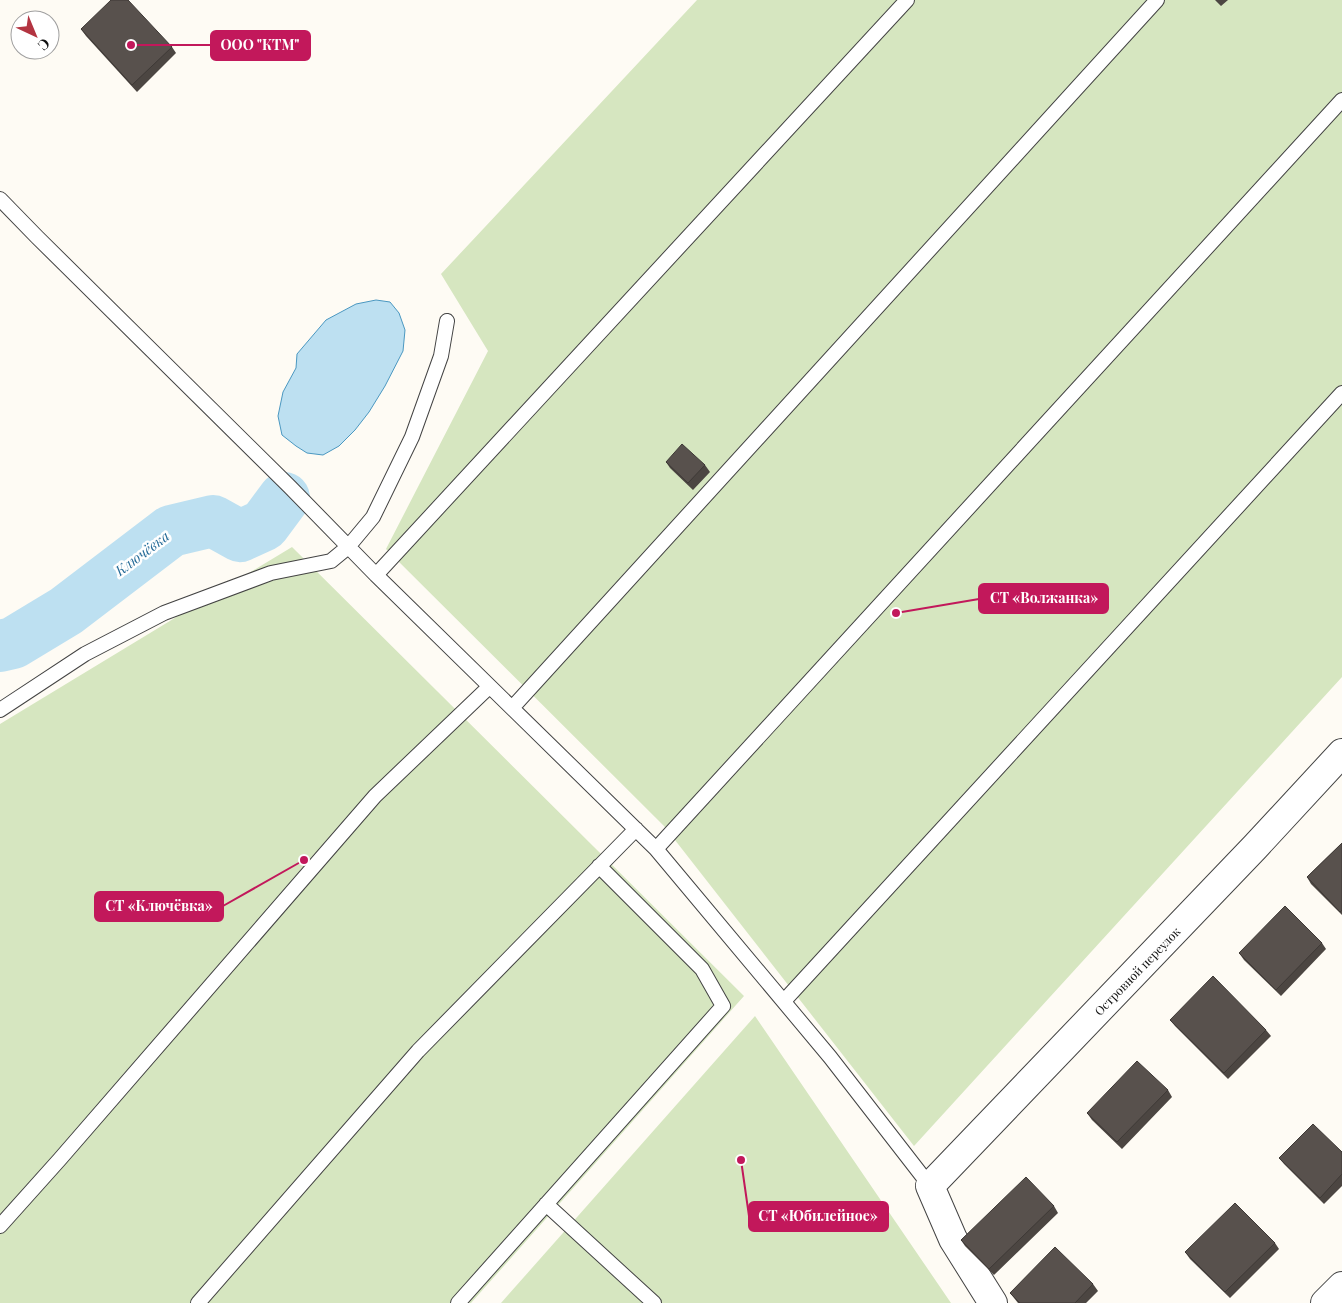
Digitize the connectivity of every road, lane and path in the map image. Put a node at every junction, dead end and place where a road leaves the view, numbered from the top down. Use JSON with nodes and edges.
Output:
{"nodes":[{"id":1,"x":907,"y":0,"type":"edge"},
{"id":2,"x":1158,"y":0,"type":"edge"},
{"id":3,"x":1342,"y":100,"type":"edge"},
{"id":4,"x":0,"y":199,"type":"edge"},
{"id":5,"x":447,"y":320,"type":"dead end"},
{"id":6,"x":1342,"y":393,"type":"edge"},
{"id":7,"x":348,"y":548,"type":"junction"},
{"id":8,"x":376,"y":575,"type":"junction"},
{"id":9,"x":489,"y":687,"type":"junction"},
{"id":10,"x":512,"y":708,"type":"junction"},
{"id":11,"x":0,"y":710,"type":"edge"},
{"id":12,"x":1342,"y":753,"type":"edge"},
{"id":13,"x":636,"y":829,"type":"junction"},
{"id":14,"x":656,"y":849,"type":"junction"},
{"id":15,"x":599,"y":866,"type":"junction"},
{"id":16,"x":784,"y":1001,"type":"junction"},
{"id":17,"x":930,"y":1186,"type":"junction"},
{"id":18,"x":546,"y":1204,"type":"junction"},
{"id":19,"x":0,"y":1226,"type":"edge"},
{"id":20,"x":1342,"y":1286,"type":"edge"},
{"id":21,"x":198,"y":1303,"type":"edge"},
{"id":22,"x":458,"y":1303,"type":"edge"},
{"id":23,"x":654,"y":1303,"type":"edge"},
{"id":24,"x":993,"y":1303,"type":"edge"},
{"id":25,"x":1325,"y":1303,"type":"edge"}],
"edges":[{"from":1,"to":8,"type":"lane"},
{"from":2,"to":10,"type":"lane"},
{"from":3,"to":14,"type":"lane"},
{"from":4,"to":7,"type":"lane"},
{"from":5,"to":7,"type":"lane"},
{"from":6,"to":16,"type":"lane"},
{"from":7,"to":8,"type":"lane"},
{"from":7,"to":11,"type":"lane"},
{"from":8,"to":9,"type":"lane"},
{"from":9,"to":10,"type":"lane"},
{"from":9,"to":19,"type":"lane"},
{"from":10,"to":13,"type":"lane"},
{"from":12,"to":17,"type":"street","name":"Островной переулок"},
{"from":13,"to":14,"type":"lane"},
{"from":13,"to":15,"type":"lane"},
{"from":14,"to":16,"type":"lane"},
{"from":15,"to":18,"type":"lane"},
{"from":15,"to":21,"type":"lane"},
{"from":16,"to":17,"type":"lane"},
{"from":17,"to":24,"type":"street"},
{"from":18,"to":22,"type":"lane"},
{"from":18,"to":23,"type":"lane"},
{"from":20,"to":25,"type":"street"}]}
